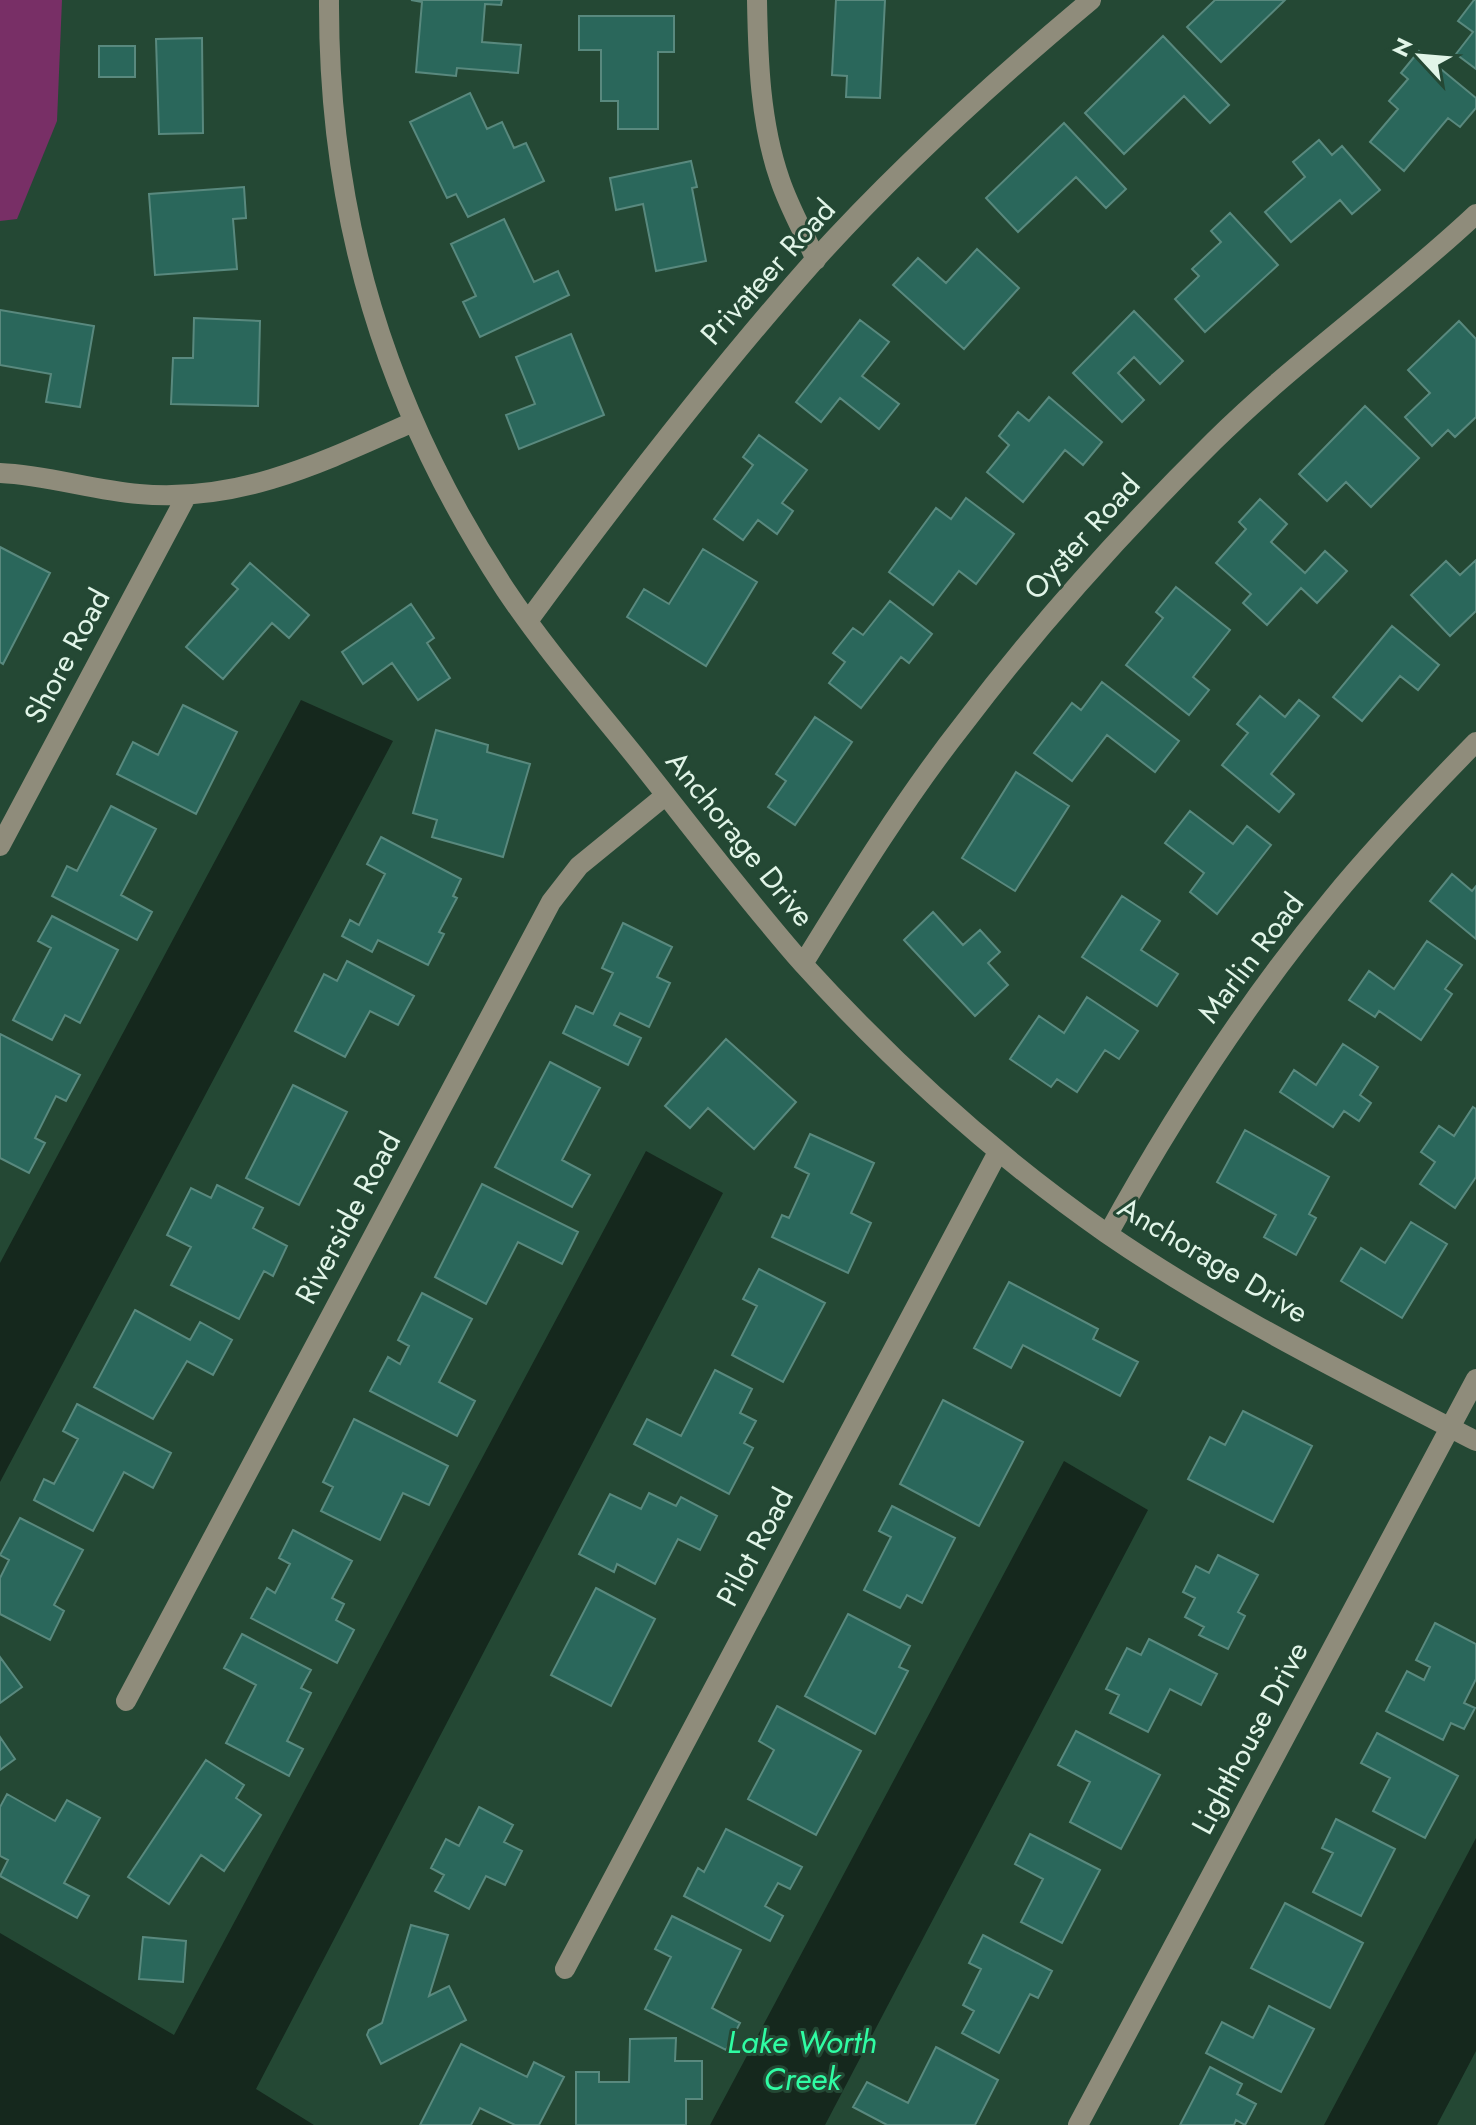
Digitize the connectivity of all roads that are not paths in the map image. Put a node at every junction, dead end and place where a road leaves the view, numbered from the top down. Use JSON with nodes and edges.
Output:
{"nodes":[{"id":1,"x":329,"y":0,"type":"edge"},
{"id":2,"x":757,"y":0,"type":"edge"},
{"id":3,"x":1091,"y":0,"type":"edge"},
{"id":4,"x":1476,"y":214,"type":"edge"},
{"id":5,"x":816,"y":260,"type":"junction"},
{"id":6,"x":413,"y":422,"type":"junction"},
{"id":7,"x":0,"y":473,"type":"edge"},
{"id":8,"x":187,"y":495,"type":"junction"},
{"id":9,"x":528,"y":621,"type":"junction"},
{"id":10,"x":1476,"y":742,"type":"edge"},
{"id":11,"x":666,"y":795,"type":"junction"},
{"id":12,"x":0,"y":846,"type":"edge"},
{"id":13,"x":803,"y":964,"type":"junction"},
{"id":14,"x":998,"y":1152,"type":"junction"},
{"id":15,"x":1108,"y":1234,"type":"junction"},
{"id":16,"x":1476,"y":1379,"type":"edge"},
{"id":17,"x":1449,"y":1427,"type":"junction"},
{"id":18,"x":1476,"y":1441,"type":"edge"},
{"id":19,"x":126,"y":1701,"type":"dead end"},
{"id":20,"x":565,"y":1969,"type":"dead end"},
{"id":21,"x":1078,"y":2125,"type":"edge"}],
"edges":[{"from":1,"to":6,"type":"street","name":"Anchorage Drive"},
{"from":2,"to":5,"type":"street"},
{"from":3,"to":5,"type":"street","name":"Privateer Road"},
{"from":4,"to":13,"type":"street","name":"Oyster Road"},
{"from":5,"to":9,"type":"street","name":"Privateer Road"},
{"from":6,"to":8,"type":"street"},
{"from":6,"to":9,"type":"street","name":"Anchorage Drive"},
{"from":7,"to":8,"type":"street"},
{"from":8,"to":12,"type":"street","name":"Shore Road"},
{"from":9,"to":11,"type":"street","name":"Anchorage Drive"},
{"from":10,"to":15,"type":"street","name":"Marlin Road"},
{"from":11,"to":13,"type":"street","name":"Anchorage Drive"},
{"from":11,"to":19,"type":"street","name":"Riverside Road"},
{"from":13,"to":14,"type":"street","name":"Anchorage Drive"},
{"from":14,"to":15,"type":"street","name":"Anchorage Drive"},
{"from":14,"to":20,"type":"street","name":"Pilot Road"},
{"from":15,"to":17,"type":"street","name":"Anchorage Drive"},
{"from":16,"to":17,"type":"street","name":"Lighthouse Drive"},
{"from":17,"to":18,"type":"street","name":"Anchorage Drive"},
{"from":17,"to":21,"type":"street","name":"Lighthouse Drive"}]}
